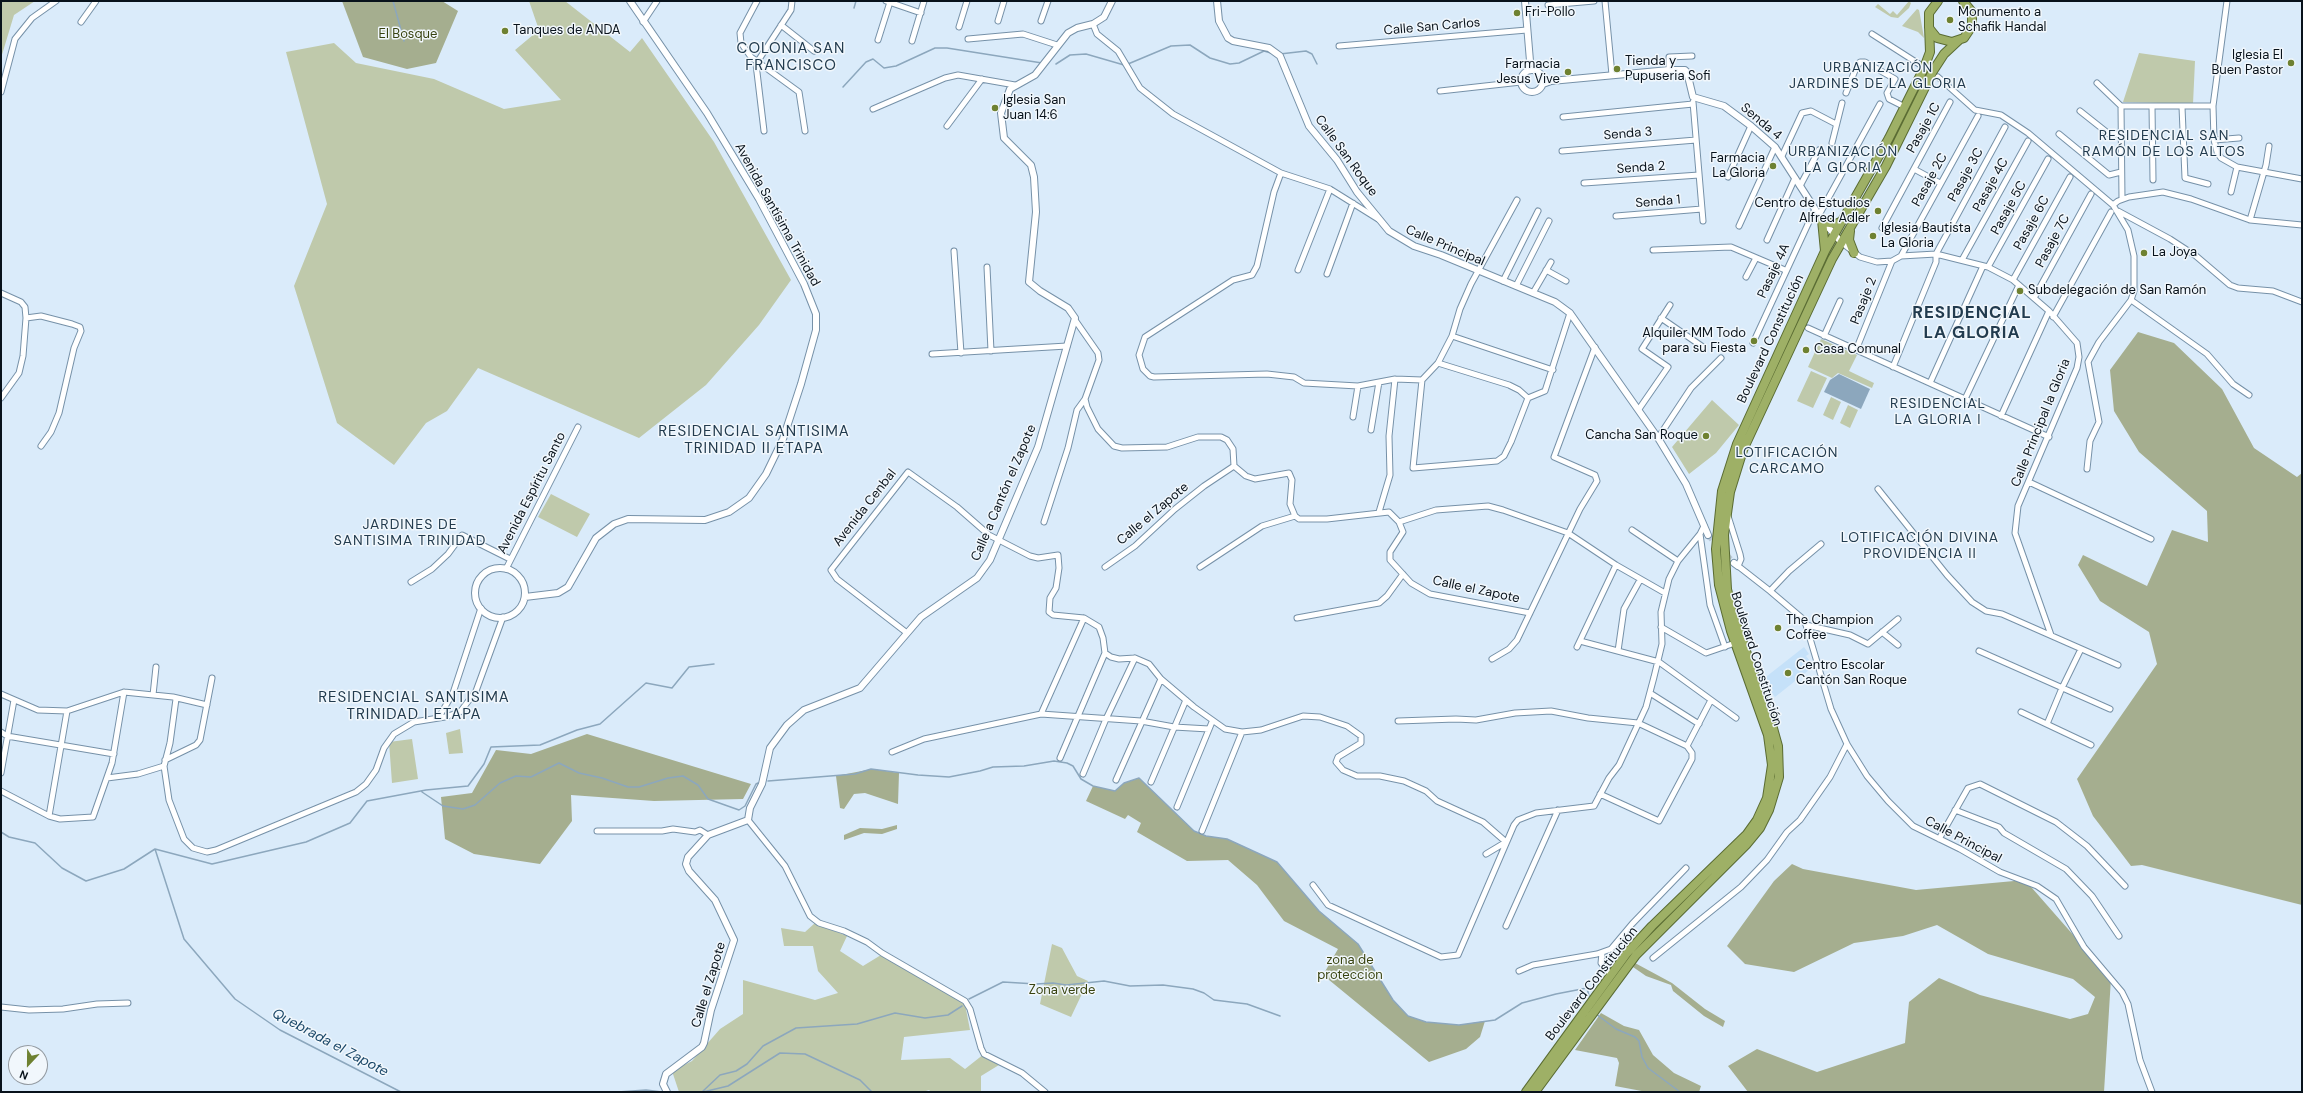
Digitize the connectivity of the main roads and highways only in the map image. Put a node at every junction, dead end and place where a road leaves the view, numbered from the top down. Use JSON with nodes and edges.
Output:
{"nodes":[{"id":1,"x":1938,"y":1,"type":"edge"},
{"id":2,"x":1963,"y":1,"type":"edge"},
{"id":3,"x":1972,"y":1,"type":"edge"},
{"id":4,"x":1972,"y":12,"type":"junction"},
{"id":5,"x":1929,"y":25,"type":"junction"},
{"id":6,"x":1959,"y":40,"type":"junction"},
{"id":7,"x":1842,"y":221,"type":"junction"},
{"id":8,"x":1851,"y":226,"type":"junction"},
{"id":9,"x":1825,"y":251,"type":"junction"},
{"id":10,"x":1832,"y":259,"type":"junction"},
{"id":11,"x":1526,"y":1092,"type":"edge"},
{"id":12,"x":1535,"y":1092,"type":"edge"}],
"edges":[{"from":1,"to":5,"type":"highway","name":"Boulevard Constitución"},
{"from":2,"to":4,"type":"highway"},
{"from":3,"to":4,"type":"highway"},
{"from":4,"to":6,"type":"highway","name":"Boulevard Constitución"},
{"from":5,"to":6,"type":"highway"},
{"from":5,"to":7,"type":"highway","name":"Boulevard Constitución"},
{"from":6,"to":8,"type":"highway","name":"Boulevard Constitución"},
{"from":7,"to":9,"type":"highway","name":"Boulevard Constitución"},
{"from":7,"to":9,"type":"highway"},
{"from":8,"to":10,"type":"highway","name":"Boulevard Constitución"},
{"from":8,"to":10,"type":"highway"},
{"from":9,"to":11,"type":"highway","name":"Boulevard Constitución"},
{"from":10,"to":12,"type":"highway","name":"Boulevard Constitución"}]}
